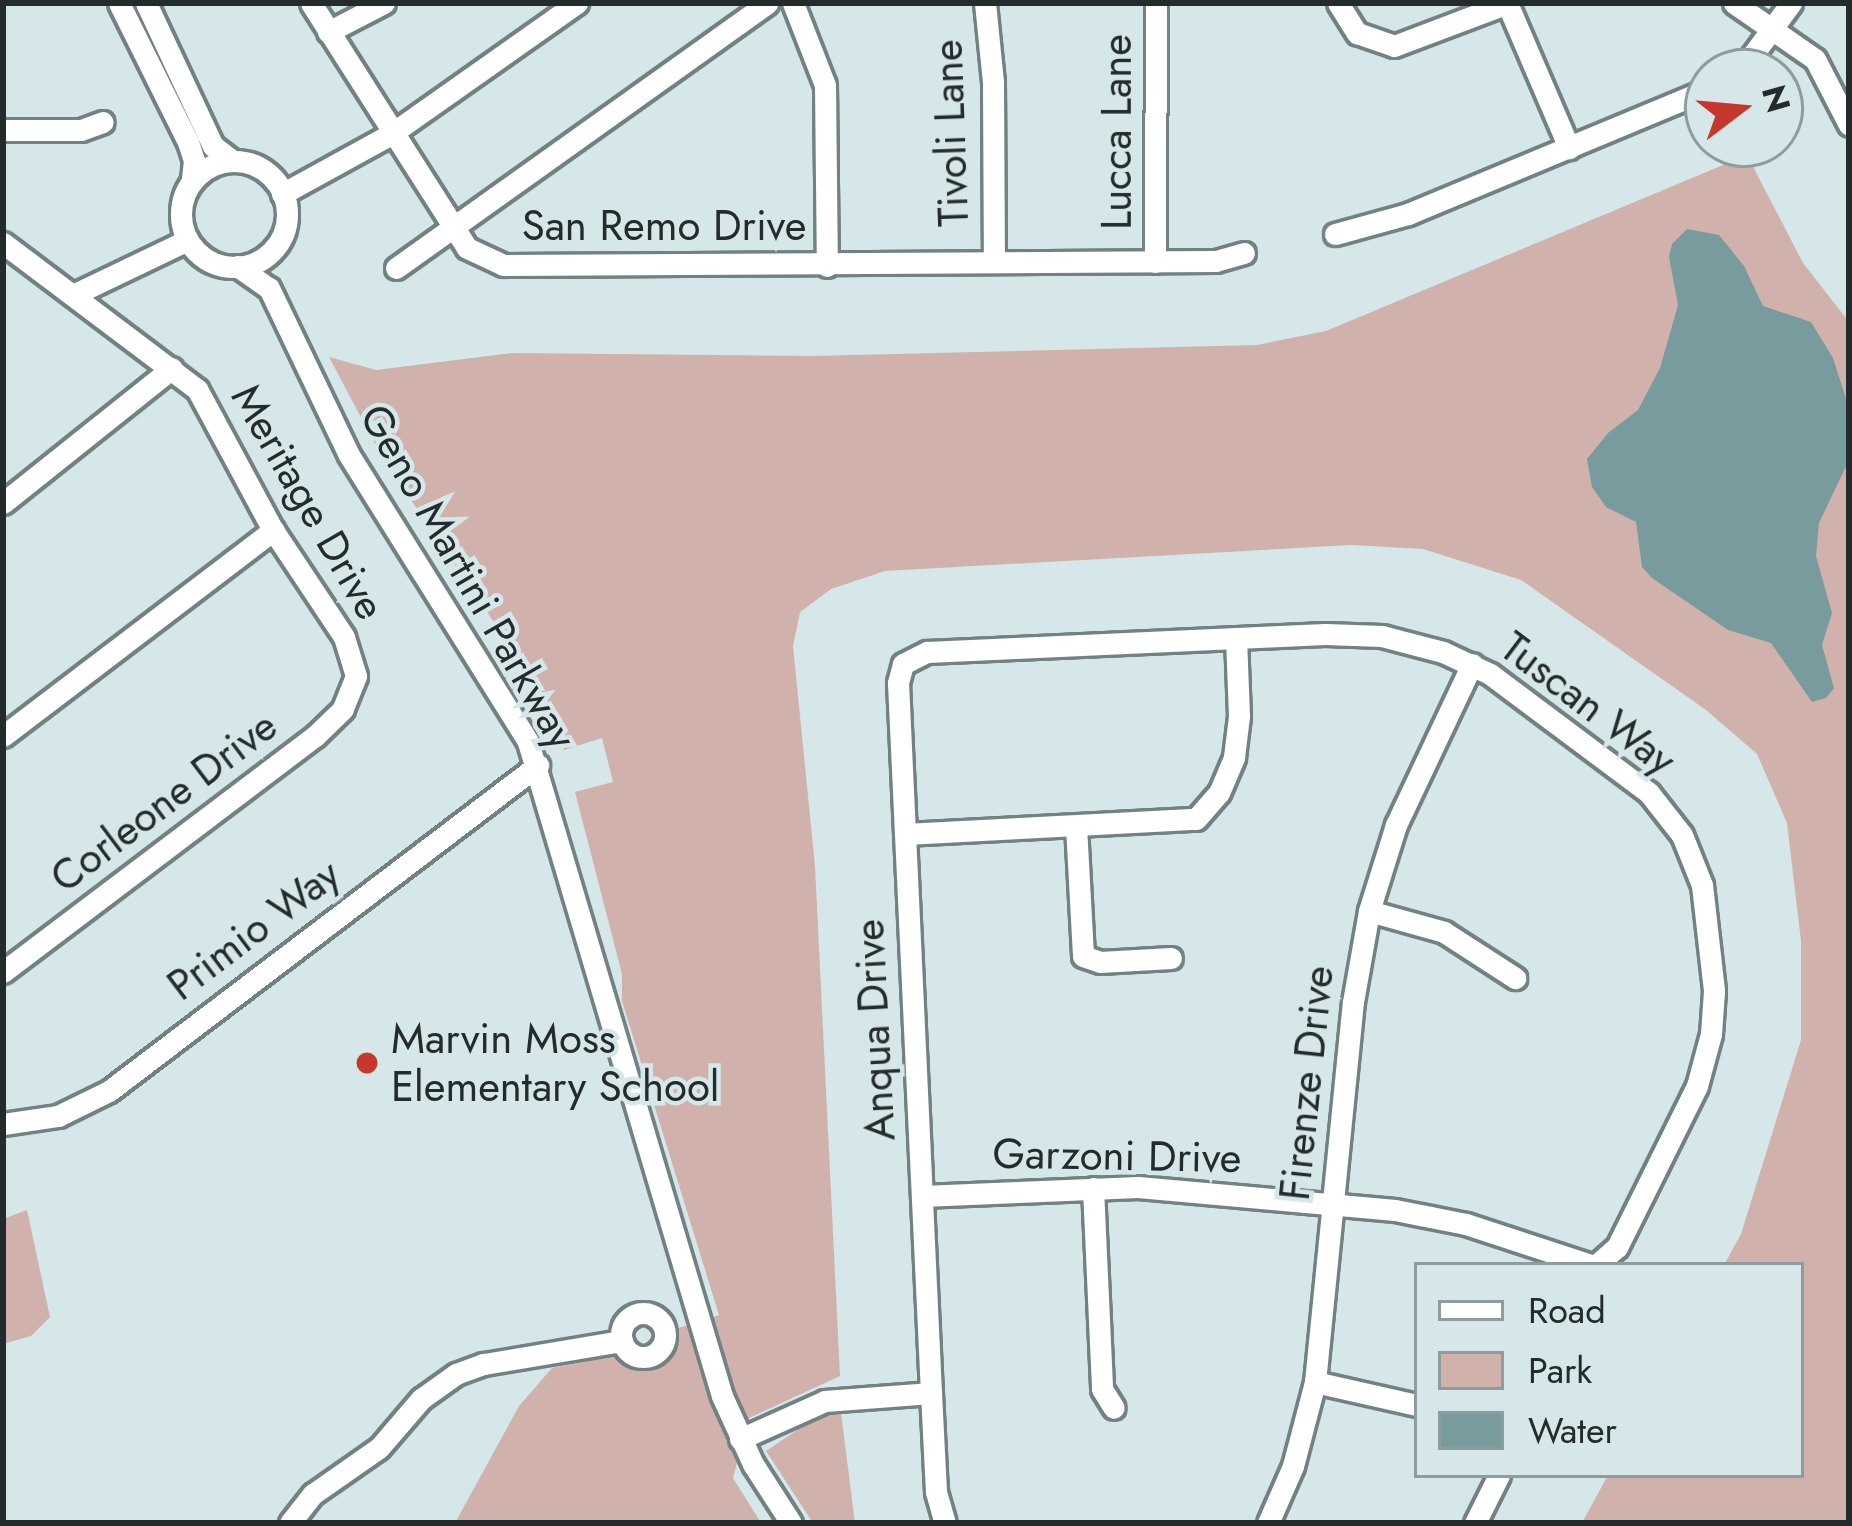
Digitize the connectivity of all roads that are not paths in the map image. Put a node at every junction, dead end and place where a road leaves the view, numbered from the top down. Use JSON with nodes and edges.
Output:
{"nodes":[{"id":1,"x":119,"y":3,"type":"edge"},
{"id":2,"x":146,"y":3,"type":"edge"},
{"id":3,"x":311,"y":3,"type":"edge"},
{"id":4,"x":384,"y":3,"type":"edge"},
{"id":5,"x":577,"y":3,"type":"edge"},
{"id":6,"x":766,"y":3,"type":"edge"},
{"id":7,"x":793,"y":3,"type":"edge"},
{"id":8,"x":986,"y":3,"type":"edge"},
{"id":9,"x":1156,"y":3,"type":"edge"},
{"id":10,"x":1338,"y":3,"type":"edge"},
{"id":11,"x":1508,"y":3,"type":"edge"},
{"id":12,"x":1734,"y":3,"type":"edge"},
{"id":13,"x":1791,"y":3,"type":"edge"},
{"id":14,"x":1773,"y":29,"type":"junction"},
{"id":15,"x":328,"y":32,"type":"junction"},
{"id":16,"x":1758,"y":48,"type":"edge"},
{"id":17,"x":1684,"y":99,"type":"edge"},
{"id":18,"x":103,"y":122,"type":"dead end"},
{"id":19,"x":1849,"y":124,"type":"edge"},
{"id":20,"x":3,"y":130,"type":"edge"},
{"id":21,"x":391,"y":134,"type":"junction"},
{"id":22,"x":1569,"y":148,"type":"junction"},
{"id":23,"x":233,"y":161,"type":"junction"},
{"id":24,"x":192,"y":181,"type":"junction"},
{"id":25,"x":282,"y":194,"type":"junction"},
{"id":26,"x":453,"y":226,"type":"junction"},
{"id":27,"x":1335,"y":234,"type":"dead end"},
{"id":28,"x":188,"y":239,"type":"junction"},
{"id":29,"x":3,"y":243,"type":"edge"},
{"id":30,"x":273,"y":252,"type":"junction"},
{"id":31,"x":1244,"y":253,"type":"dead end"},
{"id":32,"x":994,"y":261,"type":"junction"},
{"id":33,"x":1155,"y":262,"type":"junction"},
{"id":34,"x":237,"y":266,"type":"junction"},
{"id":35,"x":827,"y":266,"type":"junction"},
{"id":36,"x":396,"y":268,"type":"dead end"},
{"id":37,"x":269,"y":287,"type":"junction"},
{"id":38,"x":73,"y":295,"type":"junction"},
{"id":39,"x":172,"y":368,"type":"junction"},
{"id":40,"x":3,"y":503,"type":"edge"},
{"id":41,"x":273,"y":530,"type":"junction"},
{"id":42,"x":1236,"y":638,"type":"junction"},
{"id":43,"x":897,"y":659,"type":"joint"},
{"id":44,"x":1472,"y":664,"type":"junction"},
{"id":45,"x":355,"y":680,"type":"joint"},
{"id":46,"x":3,"y":736,"type":"edge"},
{"id":47,"x":538,"y":765,"type":"junction"},
{"id":48,"x":1076,"y":826,"type":"junction"},
{"id":49,"x":905,"y":834,"type":"junction"},
{"id":50,"x":1369,"y":910,"type":"junction"},
{"id":51,"x":1171,"y":958,"type":"dead end"},
{"id":52,"x":3,"y":972,"type":"edge"},
{"id":53,"x":1515,"y":978,"type":"dead end"},
{"id":54,"x":3,"y":1124,"type":"edge"},
{"id":55,"x":1093,"y":1188,"type":"junction"},
{"id":56,"x":922,"y":1196,"type":"junction"},
{"id":57,"x":1334,"y":1204,"type":"junction"},
{"id":58,"x":1584,"y":1262,"type":"edge"},
{"id":59,"x":1598,"y":1262,"type":"edge"},
{"id":60,"x":698,"y":1318,"type":"junction"},
{"id":61,"x":1315,"y":1382,"type":"junction"},
{"id":62,"x":931,"y":1393,"type":"junction"},
{"id":63,"x":1414,"y":1404,"type":"edge"},
{"id":64,"x":1114,"y":1408,"type":"dead end"},
{"id":65,"x":740,"y":1439,"type":"junction"},
{"id":66,"x":1498,"y":1478,"type":"edge"},
{"id":67,"x":290,"y":1523,"type":"edge"},
{"id":68,"x":791,"y":1523,"type":"edge"},
{"id":69,"x":945,"y":1523,"type":"edge"},
{"id":70,"x":1268,"y":1523,"type":"edge"},
{"id":71,"x":1475,"y":1523,"type":"edge"}],
"edges":[{"from":1,"to":24,"type":"street"},
{"from":2,"to":23,"type":"street"},
{"from":3,"to":15,"type":"street","name":"San Remo Drive"},
{"from":4,"to":15,"type":"street"},
{"from":5,"to":21,"type":"street"},
{"from":6,"to":26,"type":"street"},
{"from":7,"to":35,"type":"street"},
{"from":8,"to":32,"type":"street","name":"Tivoli Lane"},
{"from":9,"to":33,"type":"street","name":"Lucca Lane"},
{"from":10,"to":11,"type":"street"},
{"from":11,"to":22,"type":"street"},
{"from":12,"to":14,"type":"street"},
{"from":13,"to":14,"type":"street"},
{"from":14,"to":16,"type":"street"},
{"from":14,"to":19,"type":"street"},
{"from":15,"to":21,"type":"street","name":"San Remo Drive"},
{"from":17,"to":22,"type":"street"},
{"from":18,"to":20,"type":"street"},
{"from":21,"to":25,"type":"street"},
{"from":21,"to":26,"type":"street","name":"San Remo Drive"},
{"from":22,"to":27,"type":"street"},
{"from":23,"to":24,"type":"street"},
{"from":23,"to":25,"type":"street"},
{"from":24,"to":28,"type":"street"},
{"from":25,"to":30,"type":"street"},
{"from":26,"to":35,"type":"street","name":"San Remo Drive"},
{"from":26,"to":36,"type":"street"},
{"from":28,"to":34,"type":"street"},
{"from":28,"to":38,"type":"street"},
{"from":29,"to":38,"type":"street","name":"Meritage Drive"},
{"from":30,"to":34,"type":"street"},
{"from":30,"to":37,"type":"street"},
{"from":31,"to":33,"type":"street","name":"San Remo Drive"},
{"from":32,"to":33,"type":"street","name":"San Remo Drive"},
{"from":32,"to":35,"type":"street","name":"San Remo Drive"},
{"from":34,"to":37,"type":"street"},
{"from":37,"to":47,"type":"street","name":"Geno Martini Parkway"},
{"from":38,"to":39,"type":"street","name":"Meritage Drive"},
{"from":39,"to":40,"type":"street"},
{"from":39,"to":41,"type":"street","name":"Meritage Drive"},
{"from":41,"to":45,"type":"street","name":"Meritage Drive"},
{"from":41,"to":46,"type":"street"},
{"from":42,"to":43,"type":"street","name":"Tuscan Way"},
{"from":42,"to":44,"type":"street","name":"Tuscan Way"},
{"from":42,"to":48,"type":"street"},
{"from":43,"to":49,"type":"street","name":"Anqua Drive"},
{"from":44,"to":50,"type":"street","name":"Firenze Drive"},
{"from":44,"to":59,"type":"street","name":"Tuscan Way"},
{"from":45,"to":52,"type":"street","name":"Corleone Drive"},
{"from":47,"to":54,"type":"street","name":"Primio Way"},
{"from":47,"to":60,"type":"street","name":"Geno Martini Parkway"},
{"from":48,"to":49,"type":"street"},
{"from":48,"to":51,"type":"street"},
{"from":49,"to":56,"type":"street","name":"Anqua Drive"},
{"from":50,"to":53,"type":"street"},
{"from":50,"to":57,"type":"street","name":"Firenze Drive"},
{"from":55,"to":56,"type":"street","name":"Garzoni Drive"},
{"from":55,"to":57,"type":"street","name":"Garzoni Drive"},
{"from":55,"to":64,"type":"street"},
{"from":56,"to":62,"type":"street","name":"Anqua Drive"},
{"from":57,"to":58,"type":"street","name":"Garzoni Drive"},
{"from":57,"to":61,"type":"street","name":"Firenze Drive"},
{"from":60,"to":65,"type":"street","name":"Geno Martini Parkway"},
{"from":60,"to":67,"type":"street"},
{"from":61,"to":63,"type":"street"},
{"from":61,"to":70,"type":"street","name":"Firenze Drive"},
{"from":62,"to":65,"type":"street"},
{"from":62,"to":69,"type":"street","name":"Anqua Drive"},
{"from":65,"to":68,"type":"street","name":"Geno Martini Parkway"},
{"from":66,"to":71,"type":"street"}]}
